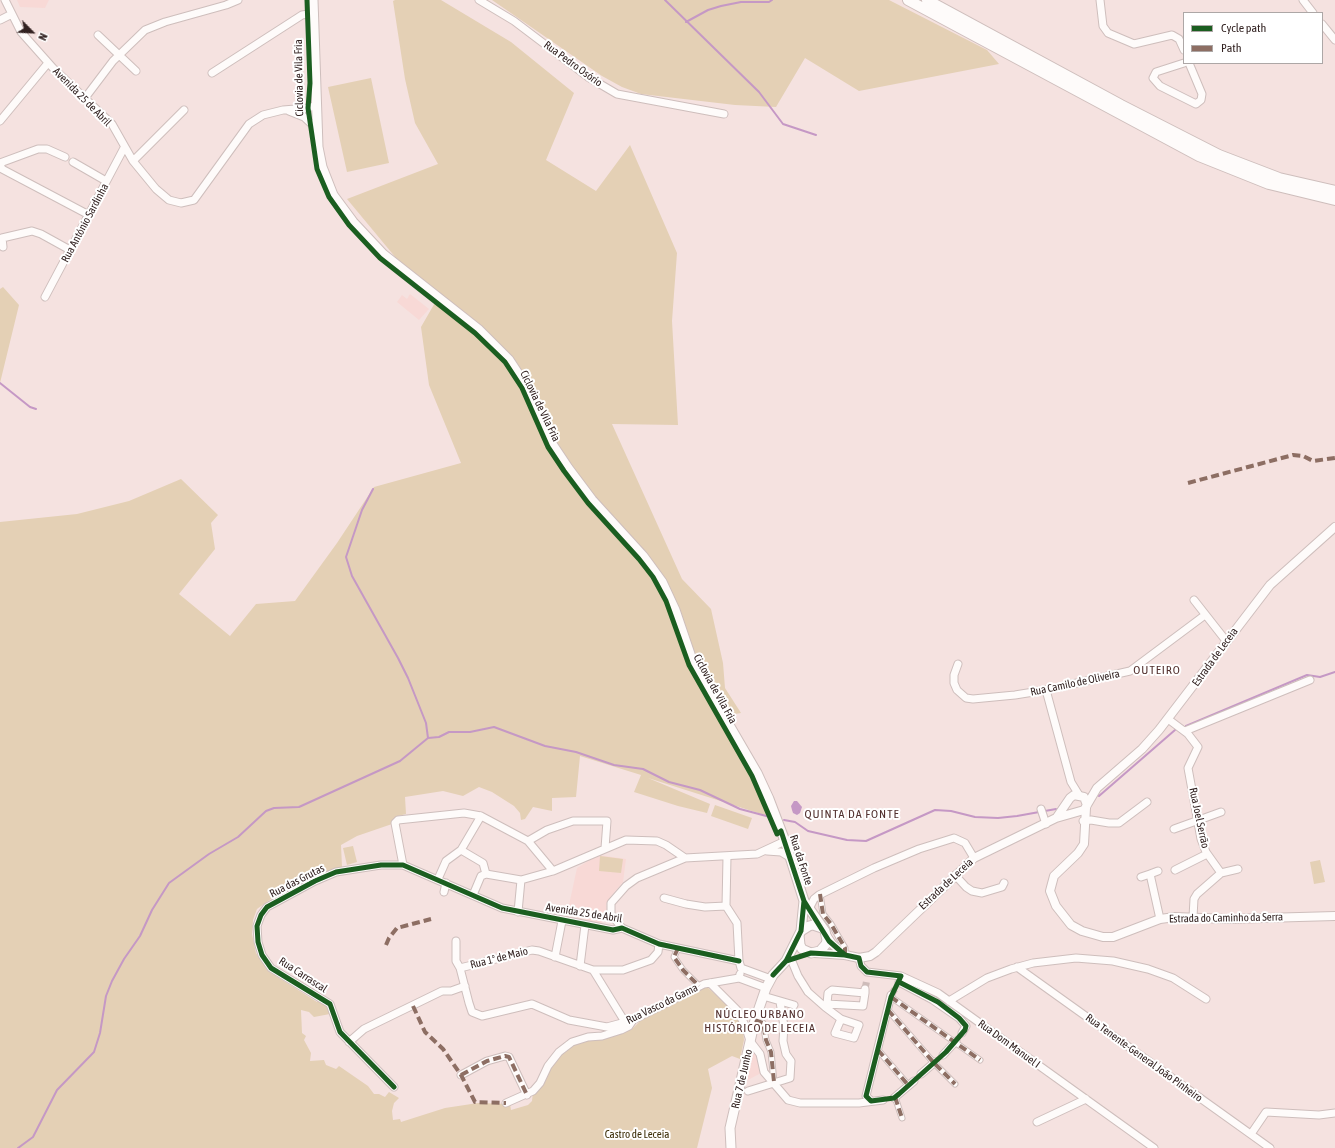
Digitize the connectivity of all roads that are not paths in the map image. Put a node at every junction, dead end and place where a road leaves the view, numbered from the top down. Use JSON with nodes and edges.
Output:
{"nodes":[{"id":1,"x":5,"y":0,"type":"edge"},
{"id":2,"x":238,"y":0,"type":"edge"},
{"id":3,"x":313,"y":0,"type":"edge"},
{"id":4,"x":479,"y":0,"type":"edge"},
{"id":5,"x":908,"y":0,"type":"edge"},
{"id":6,"x":927,"y":0,"type":"edge"},
{"id":7,"x":1100,"y":0,"type":"edge"},
{"id":8,"x":1302,"y":0,"type":"edge"},
{"id":9,"x":1312,"y":12,"type":"edge"},
{"id":10,"x":314,"y":13,"type":"junction"},
{"id":11,"x":12,"y":14,"type":"junction"},
{"id":12,"x":0,"y":20,"type":"edge"},
{"id":13,"x":1323,"y":25,"type":"edge"},
{"id":14,"x":98,"y":35,"type":"dead end"},
{"id":15,"x":1335,"y":40,"type":"edge"},
{"id":16,"x":1183,"y":48,"type":"edge"},
{"id":17,"x":119,"y":55,"type":"junction"},
{"id":18,"x":48,"y":63,"type":"junction"},
{"id":19,"x":1183,"y":63,"type":"edge"},
{"id":20,"x":1189,"y":64,"type":"edge"},
{"id":21,"x":136,"y":71,"type":"dead end"},
{"id":22,"x":212,"y":73,"type":"dead end"},
{"id":23,"x":85,"y":98,"type":"junction"},
{"id":24,"x":317,"y":105,"type":"junction"},
{"id":25,"x":184,"y":110,"type":"dead end"},
{"id":26,"x":283,"y":110,"type":"junction"},
{"id":27,"x":724,"y":114,"type":"dead end"},
{"id":28,"x":0,"y":120,"type":"edge"},
{"id":29,"x":318,"y":130,"type":"junction"},
{"id":30,"x":124,"y":148,"type":"junction"},
{"id":31,"x":65,"y":157,"type":"dead end"},
{"id":32,"x":133,"y":161,"type":"junction"},
{"id":33,"x":73,"y":162,"type":"dead end"},
{"id":34,"x":0,"y":164,"type":"edge"},
{"id":35,"x":106,"y":181,"type":"junction"},
{"id":36,"x":1335,"y":191,"type":"edge"},
{"id":37,"x":1335,"y":200,"type":"edge"},
{"id":38,"x":89,"y":215,"type":"junction"},
{"id":39,"x":3,"y":247,"type":"dead end"},
{"id":40,"x":70,"y":250,"type":"junction"},
{"id":41,"x":45,"y":297,"type":"dead end"},
{"id":42,"x":1335,"y":527,"type":"edge"},
{"id":43,"x":1194,"y":600,"type":"dead end"},
{"id":44,"x":1205,"y":614,"type":"junction"},
{"id":45,"x":1227,"y":642,"type":"junction"},
{"id":46,"x":958,"y":664,"type":"dead end"},
{"id":47,"x":1310,"y":680,"type":"dead end"},
{"id":48,"x":1046,"y":690,"type":"junction"},
{"id":49,"x":1168,"y":719,"type":"junction"},
{"id":50,"x":1185,"y":731,"type":"junction"},
{"id":51,"x":1071,"y":782,"type":"junction"},
{"id":52,"x":1097,"y":788,"type":"junction"},
{"id":53,"x":1080,"y":795,"type":"junction"},
{"id":54,"x":1069,"y":801,"type":"junction"},
{"id":55,"x":1147,"y":802,"type":"dead end"},
{"id":56,"x":1086,"y":806,"type":"junction"},
{"id":57,"x":1042,"y":812,"type":"dead end"},
{"id":58,"x":1222,"y":812,"type":"dead end"},
{"id":59,"x":1076,"y":813,"type":"junction"},
{"id":60,"x":481,"y":816,"type":"junction"},
{"id":61,"x":1056,"y":818,"type":"junction"},
{"id":62,"x":1084,"y":820,"type":"junction"},
{"id":63,"x":1198,"y":821,"type":"junction"},
{"id":64,"x":1046,"y":824,"type":"junction"},
{"id":65,"x":1174,"y":829,"type":"dead end"},
{"id":66,"x":528,"y":841,"type":"junction"},
{"id":67,"x":786,"y":841,"type":"junction"},
{"id":68,"x":605,"y":848,"type":"junction"},
{"id":69,"x":461,"y":850,"type":"junction"},
{"id":70,"x":765,"y":852,"type":"junction"},
{"id":71,"x":1207,"y":854,"type":"junction"},
{"id":72,"x":727,"y":857,"type":"junction"},
{"id":73,"x":685,"y":858,"type":"junction"},
{"id":74,"x":791,"y":858,"type":"junction"},
{"id":75,"x":974,"y":858,"type":"junction"},
{"id":76,"x":403,"y":865,"type":"junction"},
{"id":77,"x":1238,"y":869,"type":"dead end"},
{"id":78,"x":1175,"y":870,"type":"dead end"},
{"id":79,"x":553,"y":871,"type":"junction"},
{"id":80,"x":1158,"y":871,"type":"dead end"},
{"id":81,"x":1221,"y":873,"type":"junction"},
{"id":82,"x":486,"y":874,"type":"junction"},
{"id":83,"x":1150,"y":874,"type":"junction"},
{"id":84,"x":955,"y":875,"type":"junction"},
{"id":85,"x":1141,"y":877,"type":"dead end"},
{"id":86,"x":438,"y":879,"type":"junction"},
{"id":87,"x":521,"y":880,"type":"junction"},
{"id":88,"x":446,"y":883,"type":"junction"},
{"id":89,"x":1004,"y":883,"type":"dead end"},
{"id":90,"x":444,"y":892,"type":"dead end"},
{"id":91,"x":820,"y":894,"type":"junction"},
{"id":92,"x":473,"y":895,"type":"junction"},
{"id":93,"x":664,"y":898,"type":"dead end"},
{"id":94,"x":803,"y":898,"type":"junction"},
{"id":95,"x":726,"y":906,"type":"junction"},
{"id":96,"x":267,"y":907,"type":"joint"},
{"id":97,"x":809,"y":909,"type":"junction"},
{"id":98,"x":518,"y":912,"type":"junction"},
{"id":99,"x":1335,"y":916,"type":"edge"},
{"id":100,"x":1193,"y":917,"type":"junction"},
{"id":101,"x":1160,"y":919,"type":"junction"},
{"id":102,"x":562,"y":921,"type":"junction"},
{"id":103,"x":585,"y":925,"type":"junction"},
{"id":104,"x":622,"y":928,"type":"junction"},
{"id":105,"x":824,"y":932,"type":"junction"},
{"id":106,"x":800,"y":933,"type":"junction"},
{"id":107,"x":456,"y":941,"type":"dead end"},
{"id":108,"x":660,"y":944,"type":"junction"},
{"id":109,"x":678,"y":948,"type":"junction"},
{"id":110,"x":813,"y":953,"type":"junction"},
{"id":111,"x":845,"y":955,"type":"junction"},
{"id":112,"x":555,"y":958,"type":"junction"},
{"id":113,"x":859,"y":958,"type":"junction"},
{"id":114,"x":788,"y":960,"type":"junction"},
{"id":115,"x":740,"y":964,"type":"junction"},
{"id":116,"x":580,"y":966,"type":"junction"},
{"id":117,"x":1017,"y":967,"type":"junction"},
{"id":118,"x":460,"y":968,"type":"junction"},
{"id":119,"x":593,"y":970,"type":"junction"},
{"id":120,"x":772,"y":977,"type":"junction"},
{"id":121,"x":739,"y":978,"type":"junction"},
{"id":122,"x":899,"y":982,"type":"junction"},
{"id":123,"x":710,"y":983,"type":"junction"},
{"id":124,"x":464,"y":986,"type":"junction"},
{"id":125,"x":699,"y":986,"type":"junction"},
{"id":126,"x":765,"y":992,"type":"junction"},
{"id":127,"x":891,"y":996,"type":"joint"},
{"id":128,"x":1206,"y":999,"type":"dead end"},
{"id":129,"x":949,"y":1001,"type":"junction"},
{"id":130,"x":780,"y":1002,"type":"junction"},
{"id":131,"x":794,"y":1005,"type":"dead end"},
{"id":132,"x":826,"y":1005,"type":"junction"},
{"id":133,"x":888,"y":1010,"type":"junction"},
{"id":134,"x":841,"y":1019,"type":"dead end"},
{"id":135,"x":633,"y":1020,"type":"junction"},
{"id":136,"x":755,"y":1020,"type":"junction"},
{"id":137,"x":625,"y":1022,"type":"junction"},
{"id":138,"x":962,"y":1033,"type":"dead end"},
{"id":139,"x":750,"y":1041,"type":"junction"},
{"id":140,"x":349,"y":1042,"type":"junction"},
{"id":141,"x":955,"y":1042,"type":"junction"},
{"id":142,"x":878,"y":1050,"type":"junction"},
{"id":143,"x":943,"y":1055,"type":"dead end"},
{"id":144,"x":980,"y":1060,"type":"dead end"},
{"id":145,"x":935,"y":1063,"type":"junction"},
{"id":146,"x":921,"y":1074,"type":"dead end"},
{"id":147,"x":461,"y":1075,"type":"dead end"},
{"id":148,"x":773,"y":1082,"type":"junction"},
{"id":149,"x":912,"y":1084,"type":"joint"},
{"id":150,"x":955,"y":1084,"type":"dead end"},
{"id":151,"x":394,"y":1087,"type":"dead end"},
{"id":152,"x":748,"y":1091,"type":"dead end"},
{"id":153,"x":527,"y":1095,"type":"junction"},
{"id":154,"x":894,"y":1098,"type":"joint"},
{"id":155,"x":1086,"y":1099,"type":"junction"},
{"id":156,"x":883,"y":1100,"type":"dead end"},
{"id":157,"x":871,"y":1101,"type":"junction"},
{"id":158,"x":506,"y":1103,"type":"dead end"},
{"id":159,"x":1335,"y":1113,"type":"edge"},
{"id":160,"x":902,"y":1118,"type":"dead end"},
{"id":161,"x":1037,"y":1122,"type":"dead end"},
{"id":162,"x":1250,"y":1134,"type":"junction"},
{"id":163,"x":1152,"y":1147,"type":"edge"},
{"id":164,"x":731,"y":1148,"type":"edge"},
{"id":165,"x":1270,"y":1148,"type":"edge"}],
"edges":[{"from":1,"to":11,"type":"street","name":"Avenida 25 de Abril"},
{"from":2,"to":17,"type":"street"},
{"from":3,"to":10,"type":"main road","name":"Rua da Fonte"},
{"from":4,"to":27,"type":"street","name":"Rua Pedro Osório"},
{"from":5,"to":37,"type":"main road"},
{"from":6,"to":36,"type":"main road"},
{"from":7,"to":16,"type":"street"},
{"from":8,"to":9,"type":"street"},
{"from":10,"to":22,"type":"street"},
{"from":10,"to":24,"type":"main road","name":"Rua da Fonte"},
{"from":11,"to":12,"type":"street"},
{"from":11,"to":18,"type":"street","name":"Avenida 25 de Abril"},
{"from":13,"to":15,"type":"street"},
{"from":14,"to":17,"type":"street"},
{"from":17,"to":21,"type":"street"},
{"from":17,"to":23,"type":"street"},
{"from":18,"to":23,"type":"street","name":"Avenida 25 de Abril"},
{"from":18,"to":28,"type":"street"},
{"from":19,"to":20,"type":"street"},
{"from":23,"to":30,"type":"street","name":"Avenida 25 de Abril"},
{"from":24,"to":26,"type":"street","name":"Avenida 25 de Abril"},
{"from":24,"to":29,"type":"main road","name":"Rua da Fonte"},
{"from":25,"to":32,"type":"street"},
{"from":26,"to":29,"type":"street"},
{"from":26,"to":32,"type":"street","name":"Avenida 25 de Abril"},
{"from":29,"to":67,"type":"main road","name":"Rua da Fonte"},
{"from":30,"to":32,"type":"street","name":"Avenida 25 de Abril"},
{"from":30,"to":35,"type":"street","name":"Rua António Sardinha"},
{"from":31,"to":34,"type":"street"},
{"from":33,"to":35,"type":"street"},
{"from":34,"to":38,"type":"street"},
{"from":35,"to":38,"type":"street","name":"Rua António Sardinha"},
{"from":38,"to":40,"type":"street","name":"Rua António Sardinha"},
{"from":39,"to":40,"type":"street"},
{"from":40,"to":41,"type":"street","name":"Rua António Sardinha"},
{"from":42,"to":45,"type":"street","name":"Estrada de Leceia"},
{"from":43,"to":44,"type":"street"},
{"from":44,"to":45,"type":"street"},
{"from":44,"to":48,"type":"street","name":"Rua Camilo de Oliveira"},
{"from":45,"to":49,"type":"street","name":"Estrada de Leceia"},
{"from":46,"to":48,"type":"street","name":"Rua Camilo de Oliveira"},
{"from":47,"to":50,"type":"street"},
{"from":48,"to":51,"type":"street"},
{"from":49,"to":50,"type":"street","name":"Rua Joel Serrão"},
{"from":49,"to":52,"type":"street","name":"Estrada de Leceia"},
{"from":50,"to":63,"type":"street","name":"Rua Joel Serrão"},
{"from":51,"to":53,"type":"street"},
{"from":51,"to":54,"type":"street"},
{"from":52,"to":53,"type":"street","name":"Estrada de Leceia"},
{"from":52,"to":56,"type":"street","name":"Estrada de Leceia"},
{"from":53,"to":54,"type":"street"},
{"from":53,"to":56,"type":"street"},
{"from":54,"to":59,"type":"street"},
{"from":54,"to":61,"type":"street","name":"Estrada de Leceia"},
{"from":55,"to":62,"type":"street"},
{"from":56,"to":59,"type":"street"},
{"from":56,"to":62,"type":"street","name":"Estrada do Caminho da Serra"},
{"from":57,"to":64,"type":"street"},
{"from":58,"to":63,"type":"street"},
{"from":59,"to":61,"type":"street","name":"Estrada de Leceia"},
{"from":59,"to":62,"type":"street"},
{"from":60,"to":66,"type":"street"},
{"from":60,"to":69,"type":"street"},
{"from":60,"to":76,"type":"street"},
{"from":61,"to":64,"type":"street","name":"Estrada de Leceia"},
{"from":62,"to":101,"type":"street","name":"Estrada do Caminho da Serra"},
{"from":63,"to":65,"type":"street"},
{"from":63,"to":71,"type":"street","name":"Rua Joel Serrão"},
{"from":64,"to":75,"type":"street","name":"Estrada de Leceia"},
{"from":66,"to":68,"type":"street"},
{"from":66,"to":79,"type":"street"},
{"from":67,"to":70,"type":"street"},
{"from":67,"to":74,"type":"main road","name":"Rua da Fonte"},
{"from":68,"to":73,"type":"street"},
{"from":68,"to":79,"type":"street"},
{"from":69,"to":82,"type":"street"},
{"from":69,"to":86,"type":"street"},
{"from":70,"to":72,"type":"street"},
{"from":70,"to":74,"type":"street"},
{"from":71,"to":78,"type":"street"},
{"from":71,"to":81,"type":"street","name":"Rua Joel Serrão"},
{"from":72,"to":73,"type":"street"},
{"from":72,"to":95,"type":"street"},
{"from":73,"to":104,"type":"street"},
{"from":74,"to":94,"type":"main road","name":"Rua da Fonte"},
{"from":75,"to":84,"type":"street","name":"Estrada de Leceia"},
{"from":75,"to":91,"type":"street"},
{"from":76,"to":86,"type":"street","name":"Rua das Grutas"},
{"from":76,"to":96,"type":"street","name":"Rua das Grutas"},
{"from":77,"to":81,"type":"street"},
{"from":79,"to":87,"type":"street"},
{"from":80,"to":83,"type":"street"},
{"from":81,"to":100,"type":"street"},
{"from":82,"to":87,"type":"street"},
{"from":82,"to":92,"type":"street"},
{"from":83,"to":85,"type":"street"},
{"from":83,"to":101,"type":"street"},
{"from":84,"to":89,"type":"street"},
{"from":84,"to":113,"type":"street","name":"Estrada de Leceia"},
{"from":86,"to":88,"type":"street","name":"Rua das Grutas"},
{"from":87,"to":98,"type":"street"},
{"from":88,"to":90,"type":"street"},
{"from":88,"to":92,"type":"street","name":"Rua das Grutas"},
{"from":91,"to":97,"type":"street"},
{"from":91,"to":111,"type":"street"},
{"from":92,"to":98,"type":"street","name":"Avenida 25 de Abril"},
{"from":93,"to":95,"type":"street"},
{"from":94,"to":97,"type":"main road","name":"Rua da Fonte"},
{"from":94,"to":106,"type":"main road","name":"Rua da Fonte"},
{"from":95,"to":115,"type":"street"},
{"from":96,"to":140,"type":"street","name":"Rua Carrascal"},
{"from":97,"to":105,"type":"main road","name":"Rua da Fonte"},
{"from":98,"to":102,"type":"street","name":"Avenida 25 de Abril"},
{"from":99,"to":100,"type":"street","name":"Estrada do Caminho da Serra"},
{"from":100,"to":101,"type":"street","name":"Estrada do Caminho da Serra"},
{"from":102,"to":103,"type":"street","name":"Avenida 25 de Abril"},
{"from":102,"to":112,"type":"street"},
{"from":103,"to":104,"type":"street","name":"Avenida 25 de Abril"},
{"from":103,"to":116,"type":"street"},
{"from":104,"to":108,"type":"street","name":"Avenida 25 de Abril"},
{"from":105,"to":106,"type":"main road"},
{"from":105,"to":110,"type":"main road"},
{"from":105,"to":111,"type":"street"},
{"from":106,"to":110,"type":"main road"},
{"from":106,"to":114,"type":"main road"},
{"from":107,"to":118,"type":"street","name":"Rua Vasco da Gama"},
{"from":108,"to":109,"type":"street","name":"Avenida 25 de Abril"},
{"from":108,"to":119,"type":"street","name":"Rua 1º de Maio"},
{"from":109,"to":115,"type":"street","name":"Avenida 25 de Abril"},
{"from":109,"to":125,"type":"street"},
{"from":110,"to":111,"type":"street"},
{"from":110,"to":114,"type":"main road"},
{"from":111,"to":113,"type":"street"},
{"from":112,"to":116,"type":"street","name":"Rua 1º de Maio"},
{"from":112,"to":118,"type":"street","name":"Rua 1º de Maio"},
{"from":113,"to":122,"type":"street","name":"Rua Dom Manuel I"},
{"from":114,"to":120,"type":"main road"},
{"from":114,"to":132,"type":"street"},
{"from":115,"to":120,"type":"street","name":"Avenida 25 de Abril"},
{"from":115,"to":121,"type":"street"},
{"from":116,"to":119,"type":"street","name":"Rua 1º de Maio"},
{"from":117,"to":128,"type":"street"},
{"from":117,"to":129,"type":"street"},
{"from":117,"to":162,"type":"street","name":"Rua Tenente-General João Pinheiro"},
{"from":118,"to":124,"type":"street","name":"Rua Vasco da Gama"},
{"from":119,"to":137,"type":"street"},
{"from":120,"to":126,"type":"main road","name":"Rua 7 de Junho"},
{"from":121,"to":123,"type":"street","name":"Rua Vasco da Gama"},
{"from":121,"to":126,"type":"street"},
{"from":122,"to":129,"type":"street","name":"Rua Dom Manuel I"},
{"from":122,"to":138,"type":"street"},
{"from":123,"to":125,"type":"street","name":"Rua Vasco da Gama"},
{"from":123,"to":139,"type":"street"},
{"from":124,"to":137,"type":"street","name":"Rua Vasco da Gama"},
{"from":124,"to":140,"type":"street"},
{"from":125,"to":135,"type":"street","name":"Rua Vasco da Gama"},
{"from":126,"to":130,"type":"street"},
{"from":126,"to":136,"type":"main road","name":"Rua 7 de Junho"},
{"from":127,"to":133,"type":"street"},
{"from":127,"to":141,"type":"street"},
{"from":129,"to":155,"type":"street","name":"Rua Dom Manuel I"},
{"from":130,"to":131,"type":"street"},
{"from":130,"to":148,"type":"street"},
{"from":132,"to":132,"type":"street"},
{"from":132,"to":134,"type":"street"},
{"from":133,"to":142,"type":"street"},
{"from":133,"to":145,"type":"street"},
{"from":135,"to":137,"type":"street","name":"Rua Vasco da Gama"},
{"from":135,"to":153,"type":"street"},
{"from":136,"to":139,"type":"main road","name":"Rua 7 de Junho"},
{"from":136,"to":148,"type":"street"},
{"from":139,"to":148,"type":"street"},
{"from":139,"to":164,"type":"main road","name":"Rua 7 de Junho"},
{"from":140,"to":151,"type":"street","name":"Rua Carrascal"},
{"from":141,"to":143,"type":"street"},
{"from":141,"to":144,"type":"street"},
{"from":142,"to":149,"type":"street"},
{"from":142,"to":157,"type":"street"},
{"from":145,"to":146,"type":"street"},
{"from":145,"to":150,"type":"street"},
{"from":147,"to":153,"type":"street"},
{"from":148,"to":152,"type":"street"},
{"from":148,"to":157,"type":"street"},
{"from":149,"to":154,"type":"street"},
{"from":153,"to":158,"type":"street"},
{"from":154,"to":160,"type":"street"},
{"from":155,"to":161,"type":"street"},
{"from":155,"to":163,"type":"street","name":"Rua Dom Manuel I"},
{"from":156,"to":157,"type":"street"},
{"from":159,"to":162,"type":"street"},
{"from":162,"to":165,"type":"street","name":"Rua Tenente-General João Pinheiro"}]}
